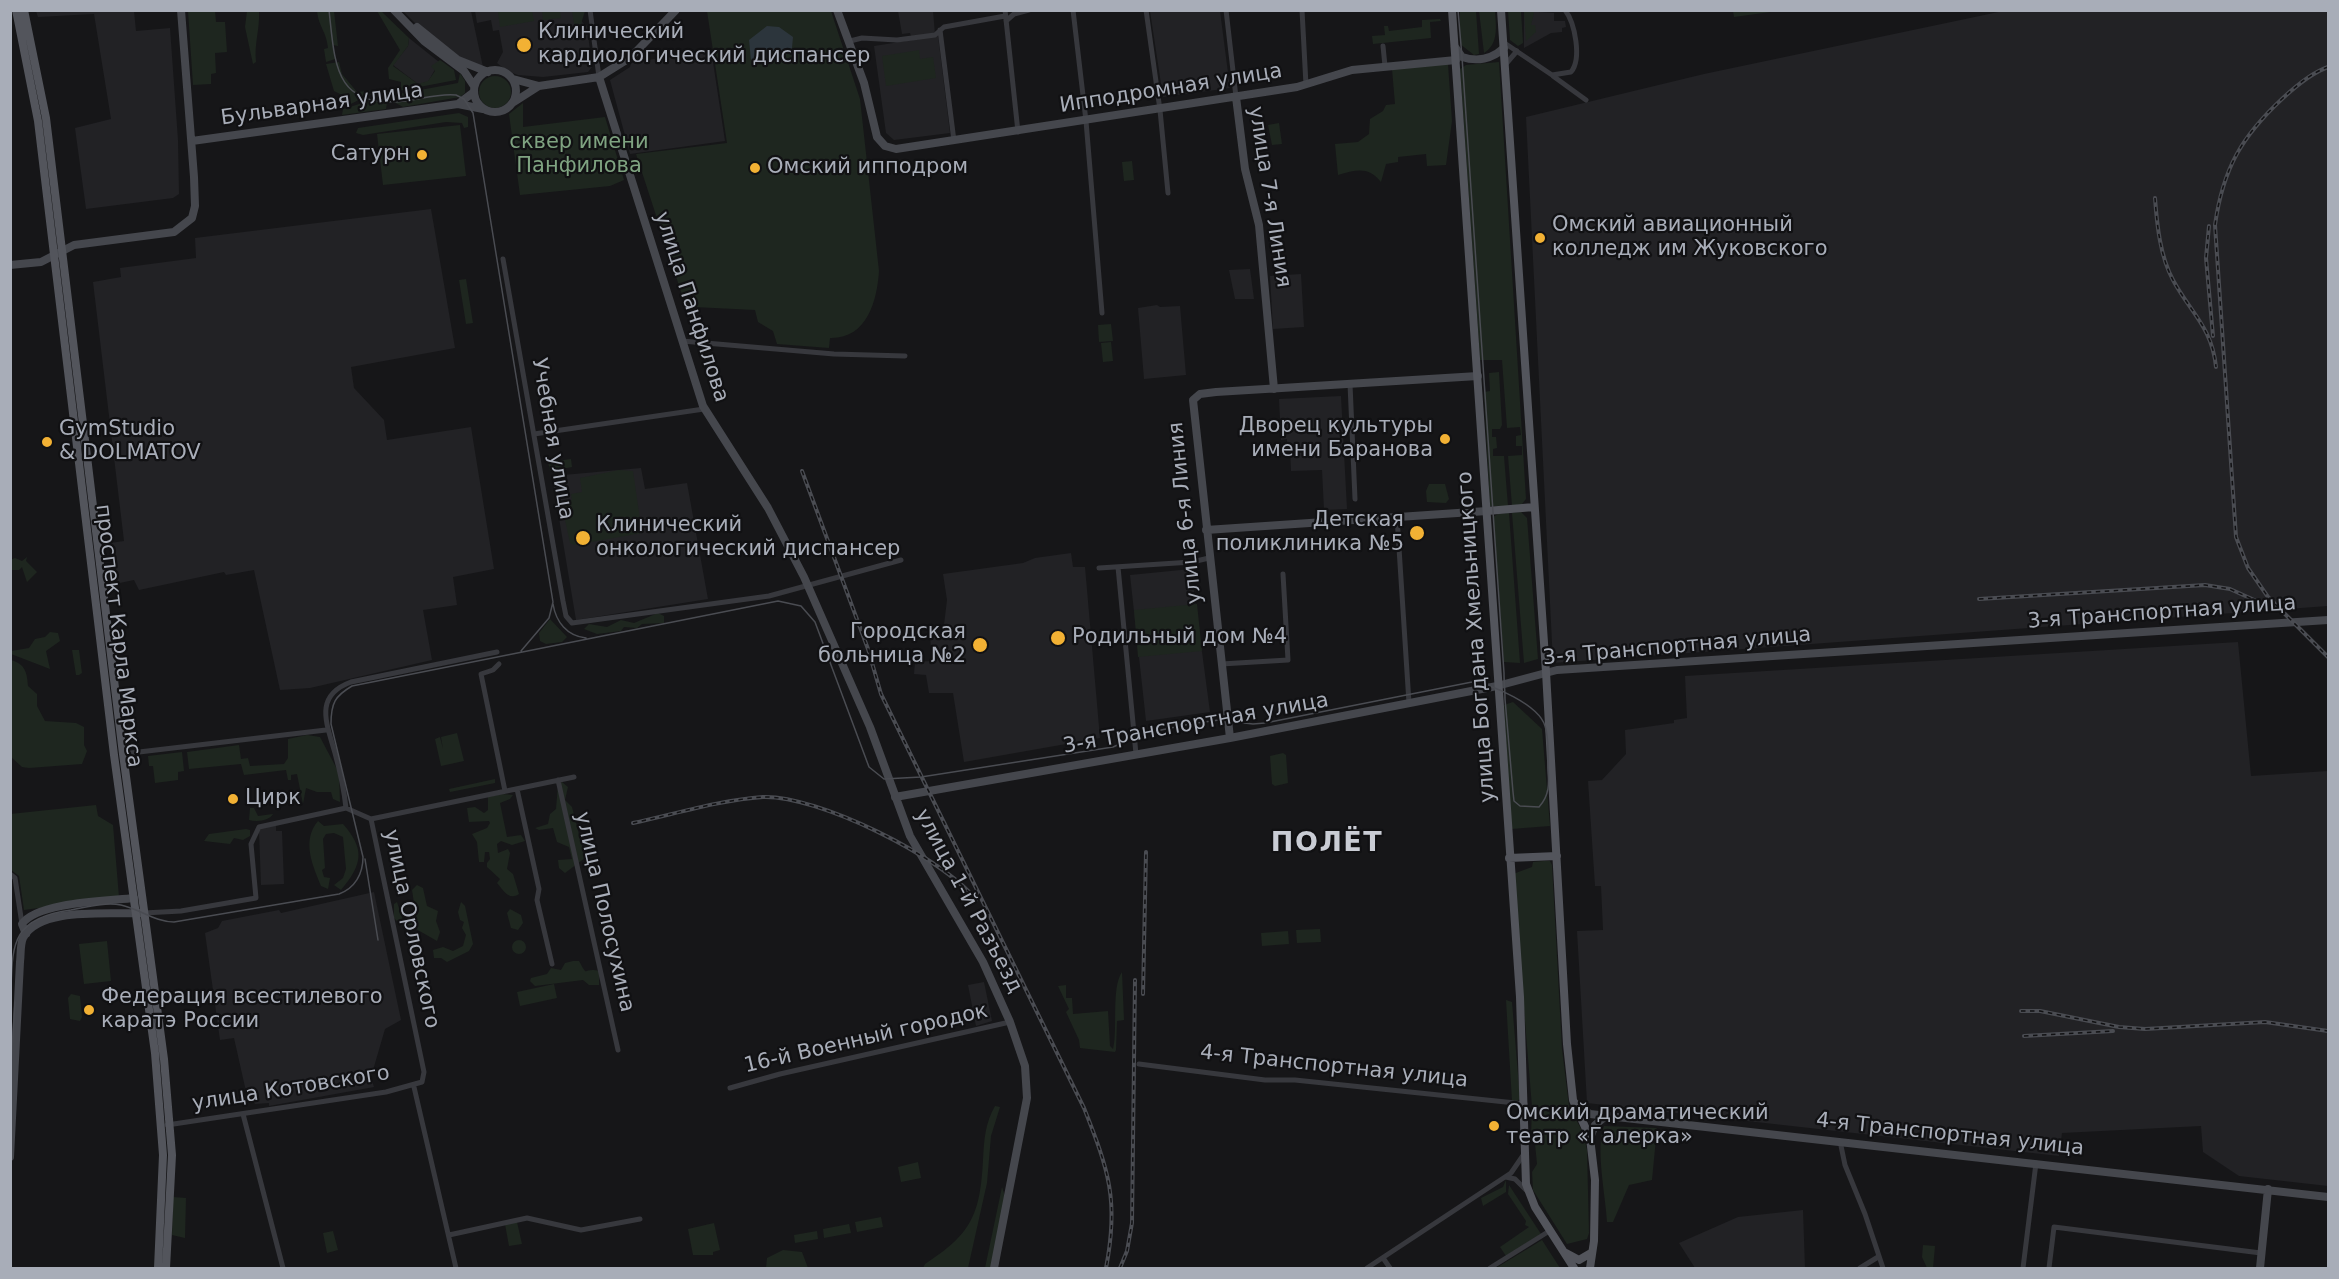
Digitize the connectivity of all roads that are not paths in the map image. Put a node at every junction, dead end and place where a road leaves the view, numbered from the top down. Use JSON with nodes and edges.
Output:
{"nodes":[{"id":1,"x":16,"y":10,"type":"edge"},
{"id":2,"x":24,"y":10,"type":"edge"},
{"id":3,"x":181,"y":10,"type":"edge"},
{"id":4,"x":393,"y":10,"type":"edge"},
{"id":5,"x":400,"y":10,"type":"edge"},
{"id":6,"x":590,"y":10,"type":"edge"},
{"id":7,"x":676,"y":10,"type":"edge"},
{"id":8,"x":837,"y":10,"type":"edge"},
{"id":9,"x":1029,"y":10,"type":"edge"},
{"id":10,"x":1073,"y":10,"type":"edge"},
{"id":11,"x":1146,"y":10,"type":"edge"},
{"id":12,"x":1226,"y":10,"type":"edge"},
{"id":13,"x":1302,"y":10,"type":"edge"},
{"id":14,"x":1452,"y":10,"type":"edge"},
{"id":15,"x":1501,"y":10,"type":"edge"},
{"id":16,"x":1565,"y":10,"type":"edge"},
{"id":17,"x":1005,"y":16,"type":"edge"},
{"id":18,"x":940,"y":30,"type":"junction"},
{"id":19,"x":850,"y":40,"type":"junction"},
{"id":20,"x":1504,"y":45,"type":"junction"},
{"id":21,"x":1383,"y":46,"type":"dead end"},
{"id":22,"x":1455,"y":47,"type":"junction"},
{"id":23,"x":1517,"y":51,"type":"junction"},
{"id":24,"x":30,"y":54,"type":"junction"},
{"id":25,"x":1456,"y":60,"type":"junction"},
{"id":26,"x":1505,"y":65,"type":"junction"},
{"id":27,"x":1385,"y":66,"type":"junction"},
{"id":28,"x":488,"y":72,"type":"junction"},
{"id":29,"x":1552,"y":75,"type":"junction"},
{"id":30,"x":598,"y":77,"type":"junction"},
{"id":31,"x":513,"y":79,"type":"junction"},
{"id":32,"x":1306,"y":85,"type":"junction"},
{"id":33,"x":539,"y":86,"type":"junction"},
{"id":34,"x":474,"y":89,"type":"junction"},
{"id":35,"x":1236,"y":97,"type":"junction"},
{"id":36,"x":1586,"y":100,"type":"dead end"},
{"id":37,"x":514,"y":102,"type":"junction"},
{"id":38,"x":458,"y":104,"type":"junction"},
{"id":39,"x":483,"y":109,"type":"junction"},
{"id":40,"x":1160,"y":110,"type":"junction"},
{"id":41,"x":1086,"y":121,"type":"junction"},
{"id":42,"x":1018,"y":132,"type":"junction"},
{"id":43,"x":192,"y":141,"type":"junction"},
{"id":44,"x":954,"y":141,"type":"junction"},
{"id":45,"x":1168,"y":193,"type":"dead end"},
{"id":46,"x":58,"y":254,"type":"junction"},
{"id":47,"x":503,"y":259,"type":"dead end"},
{"id":48,"x":10,"y":265,"type":"edge"},
{"id":49,"x":1102,"y":313,"type":"dead end"},
{"id":50,"x":682,"y":341,"type":"junction"},
{"id":51,"x":905,"y":356,"type":"dead end"},
{"id":52,"x":1478,"y":376,"type":"junction"},
{"id":53,"x":1350,"y":384,"type":"junction"},
{"id":54,"x":1274,"y":389,"type":"junction"},
{"id":55,"x":704,"y":409,"type":"junction"},
{"id":56,"x":534,"y":435,"type":"junction"},
{"id":57,"x":1355,"y":499,"type":"dead end"},
{"id":58,"x":1534,"y":507,"type":"junction"},
{"id":59,"x":1486,"y":511,"type":"junction"},
{"id":60,"x":1397,"y":517,"type":"junction"},
{"id":61,"x":1206,"y":530,"type":"junction"},
{"id":62,"x":1209,"y":558,"type":"junction"},
{"id":63,"x":901,"y":560,"type":"dead end"},
{"id":64,"x":1118,"y":567,"type":"junction"},
{"id":65,"x":1099,"y":568,"type":"dead end"},
{"id":66,"x":1283,"y":574,"type":"dead end"},
{"id":67,"x":808,"y":587,"type":"junction"},
{"id":68,"x":2328,"y":620,"type":"edge"},
{"id":69,"x":497,"y":652,"type":"dead end"},
{"id":70,"x":499,"y":664,"type":"dead end"},
{"id":71,"x":1221,"y":664,"type":"junction"},
{"id":72,"x":1546,"y":672,"type":"junction"},
{"id":73,"x":1497,"y":687,"type":"junction"},
{"id":74,"x":1409,"y":703,"type":"junction"},
{"id":75,"x":326,"y":730,"type":"junction"},
{"id":76,"x":1230,"y":738,"type":"junction"},
{"id":77,"x":119,"y":754,"type":"junction"},
{"id":78,"x":1136,"y":754,"type":"junction"},
{"id":79,"x":574,"y":777,"type":"dead end"},
{"id":80,"x":558,"y":780,"type":"junction"},
{"id":81,"x":517,"y":789,"type":"junction"},
{"id":82,"x":505,"y":791,"type":"junction"},
{"id":83,"x":895,"y":797,"type":"junction"},
{"id":84,"x":346,"y":808,"type":"junction"},
{"id":85,"x":371,"y":819,"type":"junction"},
{"id":86,"x":1557,"y":856,"type":"junction"},
{"id":87,"x":1509,"y":858,"type":"junction"},
{"id":88,"x":12,"y":875,"type":"edge"},
{"id":89,"x":134,"y":898,"type":"junction"},
{"id":90,"x":140,"y":913,"type":"junction"},
{"id":91,"x":22,"y":924,"type":"junction"},
{"id":92,"x":26,"y":934,"type":"junction"},
{"id":93,"x":552,"y":964,"type":"dead end"},
{"id":94,"x":1010,"y":1022,"type":"junction"},
{"id":95,"x":618,"y":1050,"type":"dead end"},
{"id":96,"x":1139,"y":1064,"type":"dead end"},
{"id":97,"x":422,"y":1082,"type":"joint"},
{"id":98,"x":414,"y":1087,"type":"junction"},
{"id":99,"x":730,"y":1088,"type":"dead end"},
{"id":100,"x":1573,"y":1100,"type":"junction"},
{"id":101,"x":1525,"y":1104,"type":"junction"},
{"id":102,"x":243,"y":1114,"type":"junction"},
{"id":103,"x":1608,"y":1115,"type":"junction"},
{"id":104,"x":167,"y":1125,"type":"junction"},
{"id":105,"x":1590,"y":1138,"type":"junction"},
{"id":106,"x":1840,"y":1141,"type":"junction"},
{"id":107,"x":1526,"y":1147,"type":"junction"},
{"id":108,"x":10,"y":1157,"type":"edge"},
{"id":109,"x":2036,"y":1163,"type":"junction"},
{"id":110,"x":1506,"y":1177,"type":"junction"},
{"id":111,"x":2268,"y":1190,"type":"junction"},
{"id":112,"x":1528,"y":1192,"type":"junction"},
{"id":113,"x":2328,"y":1197,"type":"edge"},
{"id":114,"x":640,"y":1219,"type":"dead end"},
{"id":115,"x":1551,"y":1230,"type":"junction"},
{"id":116,"x":449,"y":1235,"type":"junction"},
{"id":117,"x":1564,"y":1252,"type":"junction"},
{"id":118,"x":1591,"y":1253,"type":"junction"},
{"id":119,"x":2261,"y":1253,"type":"junction"},
{"id":120,"x":1878,"y":1257,"type":"junction"},
{"id":121,"x":1383,"y":1258,"type":"junction"},
{"id":122,"x":158,"y":1269,"type":"edge"},
{"id":123,"x":166,"y":1269,"type":"edge"},
{"id":124,"x":283,"y":1269,"type":"edge"},
{"id":125,"x":456,"y":1269,"type":"edge"},
{"id":126,"x":994,"y":1269,"type":"edge"},
{"id":127,"x":1367,"y":1269,"type":"edge"},
{"id":128,"x":1390,"y":1269,"type":"edge"},
{"id":129,"x":1490,"y":1269,"type":"edge"},
{"id":130,"x":1574,"y":1269,"type":"edge"},
{"id":131,"x":1590,"y":1269,"type":"edge"},
{"id":132,"x":1860,"y":1269,"type":"edge"},
{"id":133,"x":1883,"y":1269,"type":"edge"},
{"id":134,"x":2023,"y":1269,"type":"edge"},
{"id":135,"x":2049,"y":1269,"type":"edge"},
{"id":136,"x":2260,"y":1269,"type":"edge"}],
"edges":[{"from":1,"to":24,"type":"main road","name":"проспект Карла Маркса"},
{"from":2,"to":24,"type":"main road","name":"проспект Карла Маркса"},
{"from":3,"to":43,"type":"main road"},
{"from":4,"to":34,"type":"main road"},
{"from":5,"to":28,"type":"main road"},
{"from":6,"to":30,"type":"street"},
{"from":7,"to":30,"type":"main road"},
{"from":8,"to":19,"type":"main road"},
{"from":9,"to":17,"type":"street"},
{"from":10,"to":41,"type":"street"},
{"from":11,"to":40,"type":"street"},
{"from":12,"to":35,"type":"street","name":"улица 7-я Линия"},
{"from":13,"to":32,"type":"street"},
{"from":14,"to":22,"type":"main road","name":"улица Богдана Хмельницкого"},
{"from":15,"to":20,"type":"main road"},
{"from":16,"to":29,"type":"street"},
{"from":17,"to":18,"type":"street"},
{"from":17,"to":42,"type":"street"},
{"from":18,"to":19,"type":"street"},
{"from":18,"to":44,"type":"street"},
{"from":19,"to":44,"type":"main road","name":"Ипподромная улица"},
{"from":20,"to":22,"type":"main road"},
{"from":20,"to":23,"type":"street"},
{"from":20,"to":26,"type":"main road"},
{"from":21,"to":27,"type":"street"},
{"from":22,"to":25,"type":"main road","name":"улица Богдана Хмельницкого"},
{"from":23,"to":26,"type":"street"},
{"from":23,"to":29,"type":"street"},
{"from":24,"to":46,"type":"main road","name":"проспект Карла Маркса"},
{"from":25,"to":27,"type":"main road","name":"Ипподромная улица"},
{"from":25,"to":52,"type":"main road","name":"улица Богдана Хмельницкого"},
{"from":26,"to":58,"type":"main road"},
{"from":27,"to":32,"type":"main road","name":"Ипподромная улица"},
{"from":28,"to":31,"type":"main road"},
{"from":28,"to":34,"type":"main road"},
{"from":29,"to":36,"type":"street"},
{"from":30,"to":33,"type":"main road"},
{"from":30,"to":50,"type":"main road","name":"улица Панфилова"},
{"from":31,"to":33,"type":"main road"},
{"from":31,"to":37,"type":"main road"},
{"from":32,"to":35,"type":"main road","name":"Ипподромная улица"},
{"from":33,"to":37,"type":"main road"},
{"from":34,"to":38,"type":"main road","name":"Бульварная улица"},
{"from":34,"to":39,"type":"main road"},
{"from":35,"to":40,"type":"main road","name":"Ипподромная улица"},
{"from":35,"to":54,"type":"main road","name":"улица 7-я Линия"},
{"from":37,"to":39,"type":"main road"},
{"from":38,"to":39,"type":"main road","name":"Бульварная улица"},
{"from":38,"to":43,"type":"main road","name":"Бульварная улица"},
{"from":40,"to":41,"type":"main road","name":"Ипподромная улица"},
{"from":40,"to":45,"type":"street"},
{"from":41,"to":42,"type":"main road","name":"Ипподромная улица"},
{"from":41,"to":49,"type":"street"},
{"from":42,"to":44,"type":"main road","name":"Ипподромная улица"},
{"from":43,"to":46,"type":"main road"},
{"from":46,"to":48,"type":"main road"},
{"from":46,"to":77,"type":"main road","name":"проспект Карла Маркса"},
{"from":47,"to":56,"type":"street","name":"Учебная улица"},
{"from":50,"to":51,"type":"street"},
{"from":50,"to":55,"type":"main road","name":"улица Панфилова"},
{"from":52,"to":53,"type":"main road"},
{"from":52,"to":59,"type":"main road","name":"улица Богдана Хмельницкого"},
{"from":53,"to":54,"type":"main road"},
{"from":53,"to":57,"type":"street"},
{"from":54,"to":61,"type":"main road","name":"улица 6-я Линия"},
{"from":55,"to":56,"type":"street"},
{"from":55,"to":67,"type":"main road","name":"улица Панфилова"},
{"from":56,"to":67,"type":"street","name":"Учебная улица"},
{"from":58,"to":59,"type":"main road"},
{"from":58,"to":72,"type":"main road"},
{"from":59,"to":60,"type":"main road"},
{"from":59,"to":73,"type":"main road","name":"улица Богдана Хмельницкого"},
{"from":60,"to":61,"type":"main road"},
{"from":60,"to":74,"type":"street"},
{"from":61,"to":62,"type":"main road","name":"улица 6-я Линия"},
{"from":62,"to":64,"type":"street"},
{"from":62,"to":71,"type":"main road","name":"улица 6-я Линия"},
{"from":63,"to":67,"type":"street"},
{"from":64,"to":65,"type":"street"},
{"from":64,"to":78,"type":"street"},
{"from":66,"to":71,"type":"street"},
{"from":67,"to":83,"type":"main road","name":"улица Панфилова"},
{"from":68,"to":72,"type":"main road","name":"3-я Транспортная улица"},
{"from":69,"to":75,"type":"street"},
{"from":70,"to":82,"type":"street"},
{"from":71,"to":76,"type":"main road","name":"улица 6-я Линия"},
{"from":72,"to":73,"type":"main road","name":"3-я Транспортная улица"},
{"from":72,"to":86,"type":"main road"},
{"from":73,"to":74,"type":"main road","name":"3-я Транспортная улица"},
{"from":73,"to":87,"type":"main road","name":"улица Богдана Хмельницкого"},
{"from":74,"to":76,"type":"main road","name":"3-я Транспортная улица"},
{"from":75,"to":77,"type":"street"},
{"from":75,"to":84,"type":"street"},
{"from":76,"to":78,"type":"main road","name":"3-я Транспортная улица"},
{"from":77,"to":89,"type":"main road","name":"проспект Карла Маркса"},
{"from":77,"to":90,"type":"main road","name":"проспект Карла Маркса"},
{"from":78,"to":83,"type":"main road","name":"3-я Транспортная улица"},
{"from":79,"to":80,"type":"street"},
{"from":80,"to":81,"type":"street"},
{"from":80,"to":95,"type":"street","name":"улица Полосухина"},
{"from":81,"to":82,"type":"street"},
{"from":81,"to":93,"type":"street"},
{"from":82,"to":85,"type":"street"},
{"from":83,"to":94,"type":"main road","name":"улица 1-й Разъезд"},
{"from":84,"to":85,"type":"street","name":"улица Орловского"},
{"from":84,"to":90,"type":"street"},
{"from":85,"to":97,"type":"street","name":"улица Орловского"},
{"from":86,"to":87,"type":"main road"},
{"from":86,"to":100,"type":"main road"},
{"from":87,"to":101,"type":"main road","name":"улица Богдана Хмельницкого"},
{"from":88,"to":91,"type":"street"},
{"from":89,"to":90,"type":"main road","name":"проспект Карла Маркса"},
{"from":89,"to":91,"type":"main road"},
{"from":90,"to":92,"type":"main road"},
{"from":90,"to":104,"type":"main road","name":"проспект Карла Маркса"},
{"from":91,"to":92,"type":"main road"},
{"from":92,"to":108,"type":"main road"},
{"from":94,"to":99,"type":"street","name":"16-й Военный городок"},
{"from":94,"to":126,"type":"main road"},
{"from":96,"to":101,"type":"street","name":"4-я Транспортная улица"},
{"from":97,"to":98,"type":"street","name":"улица Котовского"},
{"from":98,"to":102,"type":"street","name":"улица Котовского"},
{"from":98,"to":116,"type":"street"},
{"from":100,"to":103,"type":"main road","name":"4-я Транспортная улица"},
{"from":100,"to":105,"type":"main road"},
{"from":101,"to":107,"type":"main road","name":"улица Богдана Хмельницкого"},
{"from":102,"to":104,"type":"street","name":"улица Котовского"},
{"from":102,"to":124,"type":"street"},
{"from":103,"to":105,"type":"main road"},
{"from":103,"to":106,"type":"main road","name":"4-я Транспортная улица"},
{"from":104,"to":122,"type":"main road","name":"проспект Карла Маркса"},
{"from":104,"to":123,"type":"main road","name":"проспект Карла Маркса"},
{"from":105,"to":118,"type":"main road"},
{"from":106,"to":109,"type":"main road","name":"4-я Транспортная улица"},
{"from":106,"to":120,"type":"street"},
{"from":107,"to":110,"type":"street"},
{"from":107,"to":112,"type":"main road","name":"улица Богдана Хмельницкого"},
{"from":109,"to":111,"type":"main road","name":"4-я Транспортная улица"},
{"from":109,"to":134,"type":"street"},
{"from":110,"to":112,"type":"street"},
{"from":110,"to":121,"type":"street"},
{"from":111,"to":113,"type":"main road","name":"4-я Транспортная улица"},
{"from":111,"to":119,"type":"main road"},
{"from":112,"to":115,"type":"main road","name":"улица Богдана Хмельницкого"},
{"from":114,"to":116,"type":"street"},
{"from":115,"to":117,"type":"main road","name":"улица Богдана Хмельницкого"},
{"from":115,"to":129,"type":"street"},
{"from":116,"to":125,"type":"street"},
{"from":117,"to":118,"type":"main road"},
{"from":117,"to":130,"type":"main road","name":"улица Богдана Хмельницкого"},
{"from":118,"to":131,"type":"main road"},
{"from":119,"to":135,"type":"street"},
{"from":119,"to":136,"type":"main road"},
{"from":120,"to":132,"type":"street"},
{"from":120,"to":133,"type":"street"},
{"from":121,"to":127,"type":"street"},
{"from":121,"to":128,"type":"street"}]}
